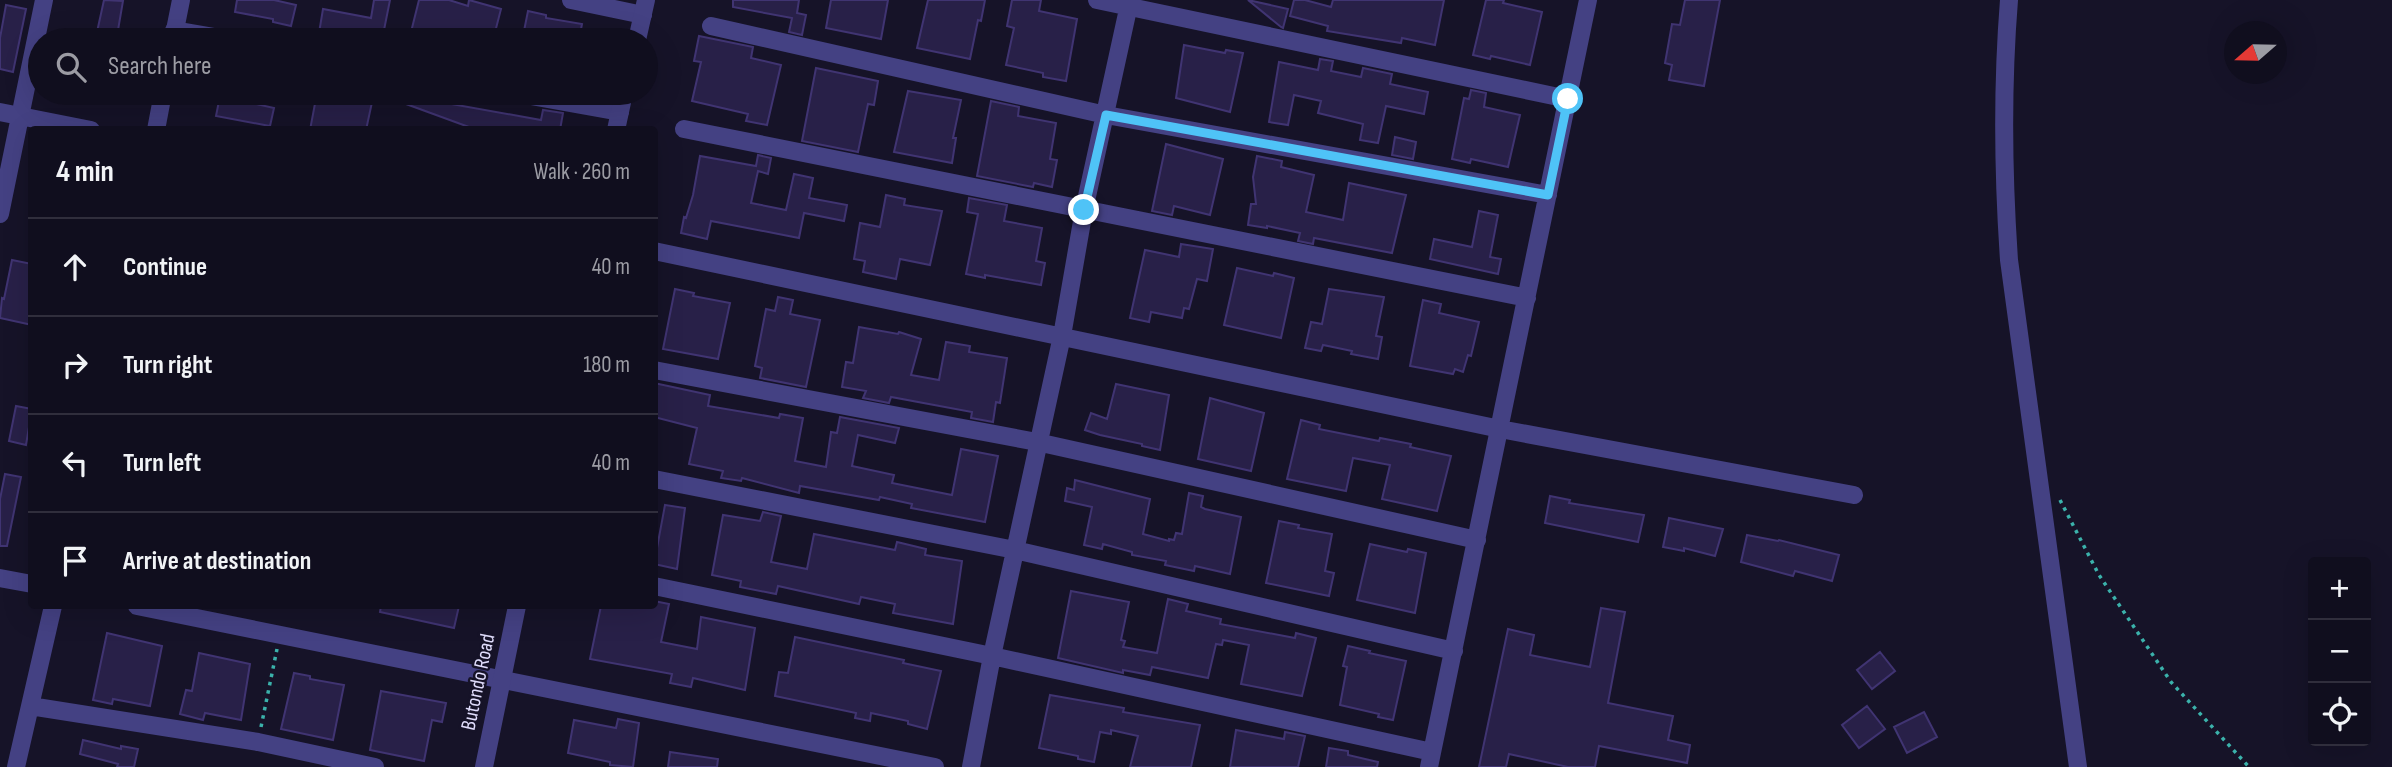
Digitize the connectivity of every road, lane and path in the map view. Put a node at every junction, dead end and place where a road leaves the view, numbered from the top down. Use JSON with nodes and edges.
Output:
{"nodes":[{"id":1,"x":44,"y":0,"type":"edge"},
{"id":2,"x":181,"y":0,"type":"edge"},
{"id":3,"x":571,"y":0,"type":"edge"},
{"id":4,"x":1097,"y":0,"type":"edge"},
{"id":5,"x":1588,"y":0,"type":"edge"},
{"id":6,"x":2010,"y":0,"type":"edge"},
{"id":7,"x":1130,"y":3,"type":"edge"},
{"id":8,"x":645,"y":8,"type":"edge"},
{"id":9,"x":711,"y":26,"type":"dead end"},
{"id":10,"x":38,"y":28,"type":"edge"},
{"id":11,"x":175,"y":28,"type":"edge"},
{"id":12,"x":640,"y":28,"type":"edge"},
{"id":13,"x":28,"y":74,"type":"edge"},
{"id":14,"x":1568,"y":99,"type":"junction"},
{"id":15,"x":161,"y":105,"type":"edge"},
{"id":16,"x":559,"y":105,"type":"edge"},
{"id":17,"x":0,"y":112,"type":"edge"},
{"id":18,"x":19,"y":115,"type":"junction"},
{"id":19,"x":1106,"y":115,"type":"junction"},
{"id":20,"x":618,"y":121,"type":"edge"},
{"id":21,"x":72,"y":126,"type":"edge"},
{"id":22,"x":157,"y":126,"type":"edge"},
{"id":23,"x":684,"y":129,"type":"dead end"},
{"id":24,"x":1548,"y":195,"type":"junction"},
{"id":25,"x":1084,"y":210,"type":"junction"},
{"id":26,"x":0,"y":214,"type":"edge"},
{"id":27,"x":658,"y":252,"type":"edge"},
{"id":28,"x":1527,"y":298,"type":"junction"},
{"id":29,"x":1062,"y":336,"type":"junction"},
{"id":30,"x":658,"y":371,"type":"edge"},
{"id":31,"x":1500,"y":429,"type":"junction"},
{"id":32,"x":1037,"y":442,"type":"junction"},
{"id":33,"x":658,"y":480,"type":"edge"},
{"id":34,"x":2054,"y":489,"type":"dead end"},
{"id":35,"x":1854,"y":495,"type":"dead end"},
{"id":36,"x":1477,"y":540,"type":"junction"},
{"id":37,"x":1015,"y":550,"type":"junction"},
{"id":38,"x":0,"y":578,"type":"edge"},
{"id":39,"x":28,"y":583,"type":"edge"},
{"id":40,"x":658,"y":587,"type":"edge"},
{"id":41,"x":52,"y":609,"type":"edge"},
{"id":42,"x":152,"y":609,"type":"edge"},
{"id":43,"x":516,"y":609,"type":"edge"},
{"id":44,"x":281,"y":635,"type":"junction"},
{"id":45,"x":1454,"y":651,"type":"junction"},
{"id":46,"x":992,"y":656,"type":"junction"},
{"id":47,"x":502,"y":679,"type":"junction"},
{"id":48,"x":30,"y":706,"type":"junction"},
{"id":49,"x":258,"y":742,"type":"junction"},
{"id":50,"x":1431,"y":760,"type":"edge"},
{"id":51,"x":16,"y":767,"type":"edge"},
{"id":52,"x":375,"y":767,"type":"edge"},
{"id":53,"x":484,"y":767,"type":"edge"},
{"id":54,"x":935,"y":767,"type":"edge"},
{"id":55,"x":971,"y":767,"type":"edge"},
{"id":56,"x":2078,"y":767,"type":"edge"},
{"id":57,"x":2249,"y":767,"type":"edge"}],
"edges":[{"from":1,"to":10,"type":"street"},
{"from":2,"to":11,"type":"street"},
{"from":3,"to":8,"type":"street"},
{"from":4,"to":7,"type":"street"},
{"from":5,"to":14,"type":"street"},
{"from":6,"to":56,"type":"street"},
{"from":7,"to":14,"type":"street"},
{"from":7,"to":19,"type":"street"},
{"from":8,"to":12,"type":"street"},
{"from":9,"to":19,"type":"street"},
{"from":13,"to":18,"type":"street"},
{"from":14,"to":24,"type":"street"},
{"from":15,"to":22,"type":"street"},
{"from":16,"to":20,"type":"street"},
{"from":17,"to":18,"type":"street"},
{"from":18,"to":21,"type":"street"},
{"from":18,"to":26,"type":"street"},
{"from":19,"to":24,"type":"street"},
{"from":19,"to":25,"type":"street"},
{"from":23,"to":25,"type":"street"},
{"from":24,"to":28,"type":"street"},
{"from":25,"to":28,"type":"street"},
{"from":25,"to":29,"type":"street"},
{"from":27,"to":29,"type":"street"},
{"from":28,"to":31,"type":"street"},
{"from":29,"to":31,"type":"street"},
{"from":29,"to":32,"type":"street"},
{"from":30,"to":32,"type":"street"},
{"from":31,"to":35,"type":"street"},
{"from":31,"to":36,"type":"street"},
{"from":32,"to":36,"type":"street"},
{"from":32,"to":37,"type":"street"},
{"from":33,"to":37,"type":"street"},
{"from":34,"to":57,"type":"path"},
{"from":36,"to":45,"type":"street"},
{"from":37,"to":45,"type":"street"},
{"from":37,"to":46,"type":"street"},
{"from":38,"to":39,"type":"street"},
{"from":40,"to":46,"type":"street"},
{"from":41,"to":48,"type":"street"},
{"from":42,"to":44,"type":"street"},
{"from":43,"to":47,"type":"street","name":"Butondo Road"},
{"from":44,"to":47,"type":"street"},
{"from":44,"to":49,"type":"path"},
{"from":45,"to":50,"type":"street"},
{"from":46,"to":50,"type":"street"},
{"from":46,"to":55,"type":"street"},
{"from":47,"to":53,"type":"street","name":"Butondo Road"},
{"from":47,"to":54,"type":"street"},
{"from":48,"to":49,"type":"street"},
{"from":48,"to":51,"type":"street"},
{"from":49,"to":52,"type":"street"}]}
